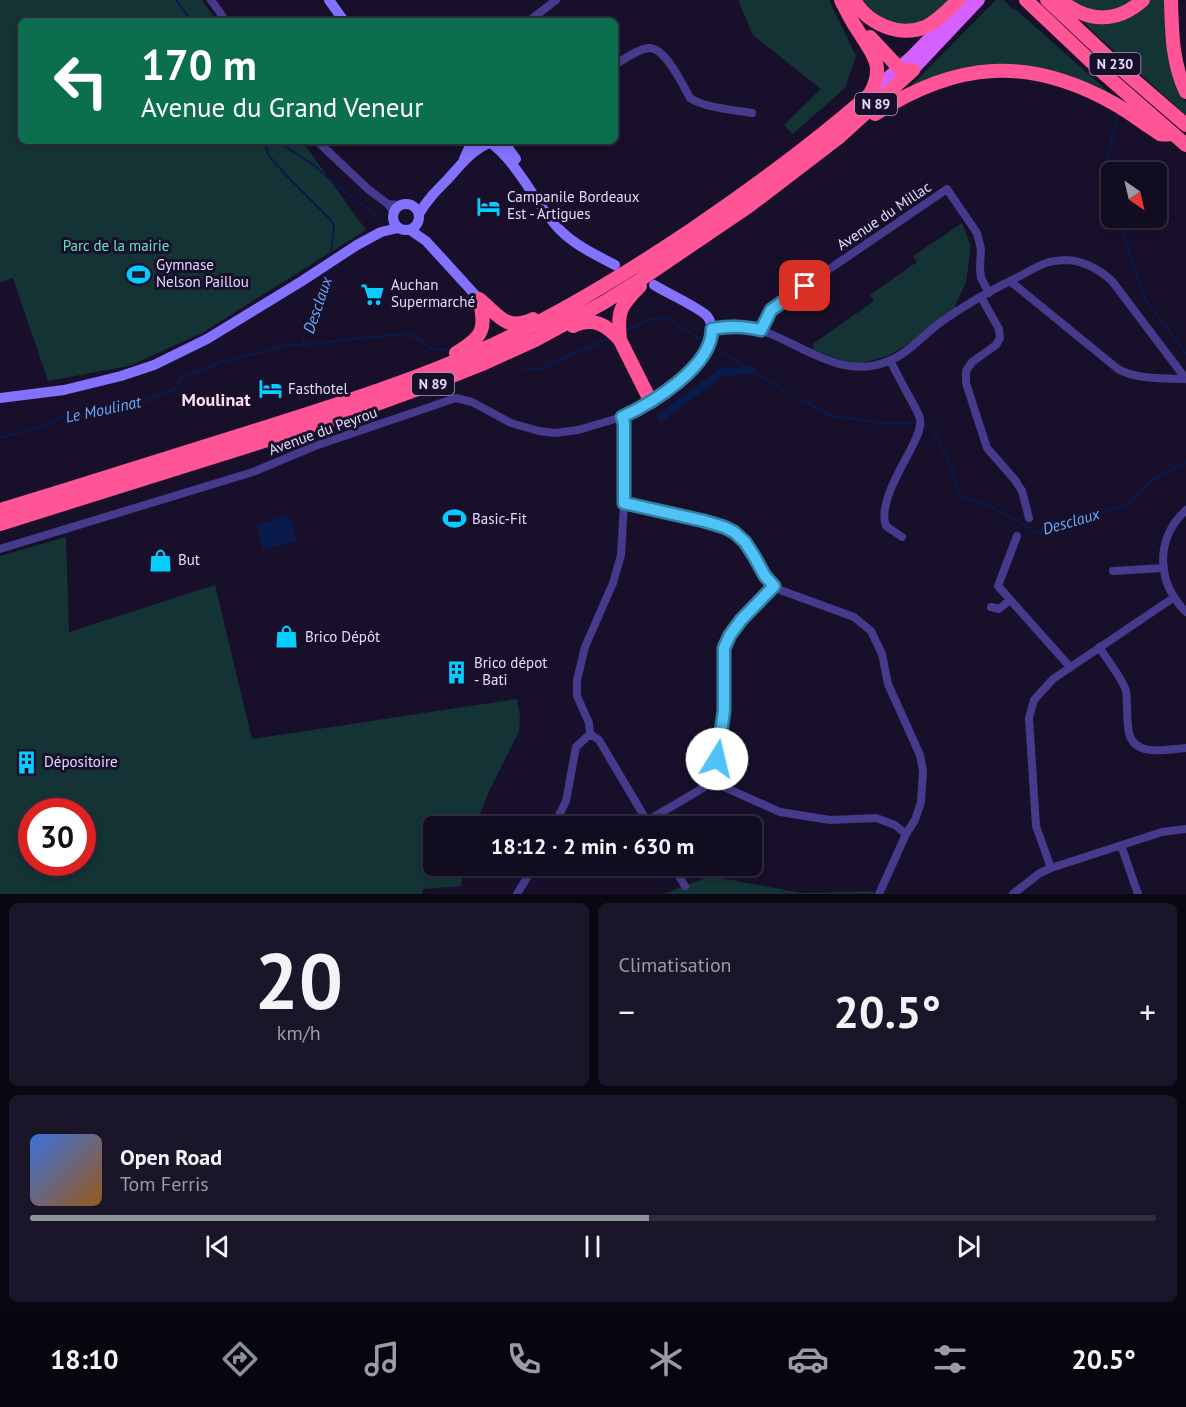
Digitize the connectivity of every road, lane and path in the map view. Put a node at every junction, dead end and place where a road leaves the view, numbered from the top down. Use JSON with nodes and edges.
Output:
{"nodes":[{"id":1,"x":211,"y":0,"type":"edge"},
{"id":2,"x":329,"y":0,"type":"edge"},
{"id":3,"x":556,"y":0,"type":"edge"},
{"id":4,"x":958,"y":0,"type":"edge"},
{"id":5,"x":966,"y":0,"type":"edge"},
{"id":6,"x":980,"y":0,"type":"edge"},
{"id":7,"x":1026,"y":0,"type":"edge"},
{"id":8,"x":1047,"y":0,"type":"edge"},
{"id":9,"x":1060,"y":0,"type":"edge"},
{"id":10,"x":1143,"y":0,"type":"edge"},
{"id":11,"x":1171,"y":0,"type":"edge"},
{"id":12,"x":848,"y":4,"type":"edge"},
{"id":13,"x":224,"y":18,"type":"edge"},
{"id":14,"x":342,"y":18,"type":"edge"},
{"id":15,"x":533,"y":18,"type":"edge"},
{"id":16,"x":618,"y":63,"type":"edge"},
{"id":17,"x":906,"y":69,"type":"junction"},
{"id":18,"x":1186,"y":92,"type":"edge"},
{"id":19,"x":870,"y":94,"type":"junction"},
{"id":20,"x":752,"y":113,"type":"dead end"},
{"id":21,"x":1186,"y":125,"type":"edge"},
{"id":22,"x":1173,"y":134,"type":"junction"},
{"id":23,"x":838,"y":138,"type":"junction"},
{"id":24,"x":320,"y":144,"type":"edge"},
{"id":25,"x":471,"y":144,"type":"edge"},
{"id":26,"x":485,"y":144,"type":"edge"},
{"id":27,"x":490,"y":144,"type":"edge"},
{"id":28,"x":505,"y":144,"type":"edge"},
{"id":29,"x":1186,"y":145,"type":"edge"},
{"id":30,"x":463,"y":162,"type":"junction"},
{"id":31,"x":542,"y":206,"type":"junction"},
{"id":32,"x":403,"y":215,"type":"junction"},
{"id":33,"x":615,"y":265,"type":"dead end"},
{"id":34,"x":657,"y":269,"type":"junction"},
{"id":35,"x":631,"y":270,"type":"junction"},
{"id":36,"x":1010,"y":281,"type":"junction"},
{"id":37,"x":654,"y":285,"type":"dead end"},
{"id":38,"x":985,"y":295,"type":"junction"},
{"id":39,"x":479,"y":299,"type":"junction"},
{"id":40,"x":712,"y":329,"type":"junction"},
{"id":41,"x":761,"y":330,"type":"junction"},
{"id":42,"x":620,"y":340,"type":"junction"},
{"id":43,"x":890,"y":361,"type":"junction"},
{"id":44,"x":420,"y":374,"type":"junction"},
{"id":45,"x":1186,"y":379,"type":"edge"},
{"id":46,"x":437,"y":382,"type":"junction"},
{"id":47,"x":0,"y":398,"type":"edge"},
{"id":48,"x":651,"y":402,"type":"junction"},
{"id":49,"x":622,"y":417,"type":"junction"},
{"id":50,"x":624,"y":503,"type":"junction"},
{"id":51,"x":0,"y":510,"type":"edge"},
{"id":52,"x":1186,"y":510,"type":"edge"},
{"id":53,"x":1029,"y":518,"type":"dead end"},
{"id":54,"x":0,"y":524,"type":"edge"},
{"id":55,"x":1017,"y":536,"type":"dead end"},
{"id":56,"x":902,"y":537,"type":"dead end"},
{"id":57,"x":0,"y":549,"type":"edge"},
{"id":58,"x":1164,"y":568,"type":"junction"},
{"id":59,"x":1113,"y":571,"type":"dead end"},
{"id":60,"x":774,"y":586,"type":"junction"},
{"id":61,"x":1173,"y":598,"type":"junction"},
{"id":62,"x":1010,"y":600,"type":"junction"},
{"id":63,"x":991,"y":607,"type":"dead end"},
{"id":64,"x":1186,"y":612,"type":"edge"},
{"id":65,"x":1099,"y":647,"type":"junction"},
{"id":66,"x":1070,"y":667,"type":"junction"},
{"id":67,"x":590,"y":734,"type":"junction"},
{"id":68,"x":1186,"y":748,"type":"edge"},
{"id":69,"x":713,"y":782,"type":"junction"},
{"id":70,"x":559,"y":816,"type":"edge"},
{"id":71,"x":644,"y":816,"type":"edge"},
{"id":72,"x":661,"y":816,"type":"edge"},
{"id":73,"x":1186,"y":829,"type":"edge"},
{"id":74,"x":906,"y":834,"type":"junction"},
{"id":75,"x":1121,"y":845,"type":"junction"},
{"id":76,"x":1051,"y":868,"type":"junction"},
{"id":77,"x":528,"y":876,"type":"edge"},
{"id":78,"x":679,"y":876,"type":"edge"},
{"id":79,"x":685,"y":886,"type":"dead end"},
{"id":80,"x":517,"y":894,"type":"edge"},
{"id":81,"x":879,"y":894,"type":"edge"},
{"id":82,"x":1013,"y":894,"type":"edge"},
{"id":83,"x":1138,"y":894,"type":"edge"}],
"edges":[{"from":1,"to":13,"type":"street"},
{"from":2,"to":14,"type":"street"},
{"from":3,"to":15,"type":"street"},
{"from":4,"to":12,"type":"highway"},
{"from":5,"to":17,"type":"main road","number":"N 89"},
{"from":6,"to":17,"type":"main road","number":"N 89"},
{"from":7,"to":22,"type":"highway","number":"N 230"},
{"from":8,"to":21,"type":"highway","number":"N 230"},
{"from":9,"to":10,"type":"highway"},
{"from":11,"to":18,"type":"highway"},
{"from":12,"to":17,"type":"highway"},
{"from":12,"to":19,"type":"highway"},
{"from":16,"to":20,"type":"street"},
{"from":17,"to":19,"type":"main road","number":"N 89"},
{"from":17,"to":23,"type":"highway","number":"N 89"},
{"from":19,"to":35,"type":"highway","number":"N 89"},
{"from":22,"to":23,"type":"highway"},
{"from":22,"to":29,"type":"highway","number":"N 230"},
{"from":23,"to":34,"type":"highway","number":"N 89"},
{"from":24,"to":32,"type":"street"},
{"from":25,"to":30,"type":"street"},
{"from":26,"to":30,"type":"street"},
{"from":27,"to":31,"type":"street"},
{"from":28,"to":31,"type":"street"},
{"from":30,"to":32,"type":"street"},
{"from":31,"to":33,"type":"street"},
{"from":32,"to":39,"type":"street"},
{"from":32,"to":47,"type":"street"},
{"from":34,"to":42,"type":"highway"},
{"from":34,"to":46,"type":"highway","number":"N 89"},
{"from":35,"to":39,"type":"highway"},
{"from":35,"to":44,"type":"highway","number":"N 89"},
{"from":36,"to":38,"type":"street"},
{"from":36,"to":45,"type":"street"},
{"from":36,"to":45,"type":"street"},
{"from":37,"to":40,"type":"street"},
{"from":38,"to":41,"type":"street","name":"Avenue du Millac"},
{"from":38,"to":43,"type":"street"},
{"from":38,"to":53,"type":"street"},
{"from":39,"to":44,"type":"highway"},
{"from":40,"to":41,"type":"street"},
{"from":40,"to":48,"type":"street"},
{"from":41,"to":43,"type":"street"},
{"from":42,"to":46,"type":"highway"},
{"from":42,"to":48,"type":"highway"},
{"from":43,"to":56,"type":"street"},
{"from":44,"to":51,"type":"highway","number":"N 89"},
{"from":46,"to":54,"type":"highway","number":"N 89"},
{"from":48,"to":49,"type":"street","name":"Avenue du Peyrou"},
{"from":49,"to":50,"type":"street"},
{"from":49,"to":57,"type":"street","name":"Avenue du Peyrou"},
{"from":50,"to":60,"type":"street"},
{"from":50,"to":67,"type":"street"},
{"from":52,"to":58,"type":"street"},
{"from":55,"to":62,"type":"street"},
{"from":58,"to":59,"type":"street"},
{"from":58,"to":61,"type":"street"},
{"from":60,"to":69,"type":"street"},
{"from":60,"to":74,"type":"street"},
{"from":61,"to":64,"type":"street"},
{"from":61,"to":65,"type":"street"},
{"from":62,"to":63,"type":"street"},
{"from":62,"to":66,"type":"street"},
{"from":65,"to":66,"type":"street"},
{"from":65,"to":68,"type":"street"},
{"from":66,"to":76,"type":"street"},
{"from":67,"to":70,"type":"street"},
{"from":67,"to":71,"type":"street"},
{"from":69,"to":72,"type":"street"},
{"from":69,"to":74,"type":"street"},
{"from":73,"to":75,"type":"street"},
{"from":74,"to":81,"type":"street"},
{"from":75,"to":76,"type":"street"},
{"from":75,"to":83,"type":"street"},
{"from":76,"to":82,"type":"street"},
{"from":77,"to":80,"type":"street"},
{"from":78,"to":79,"type":"street"}]}
